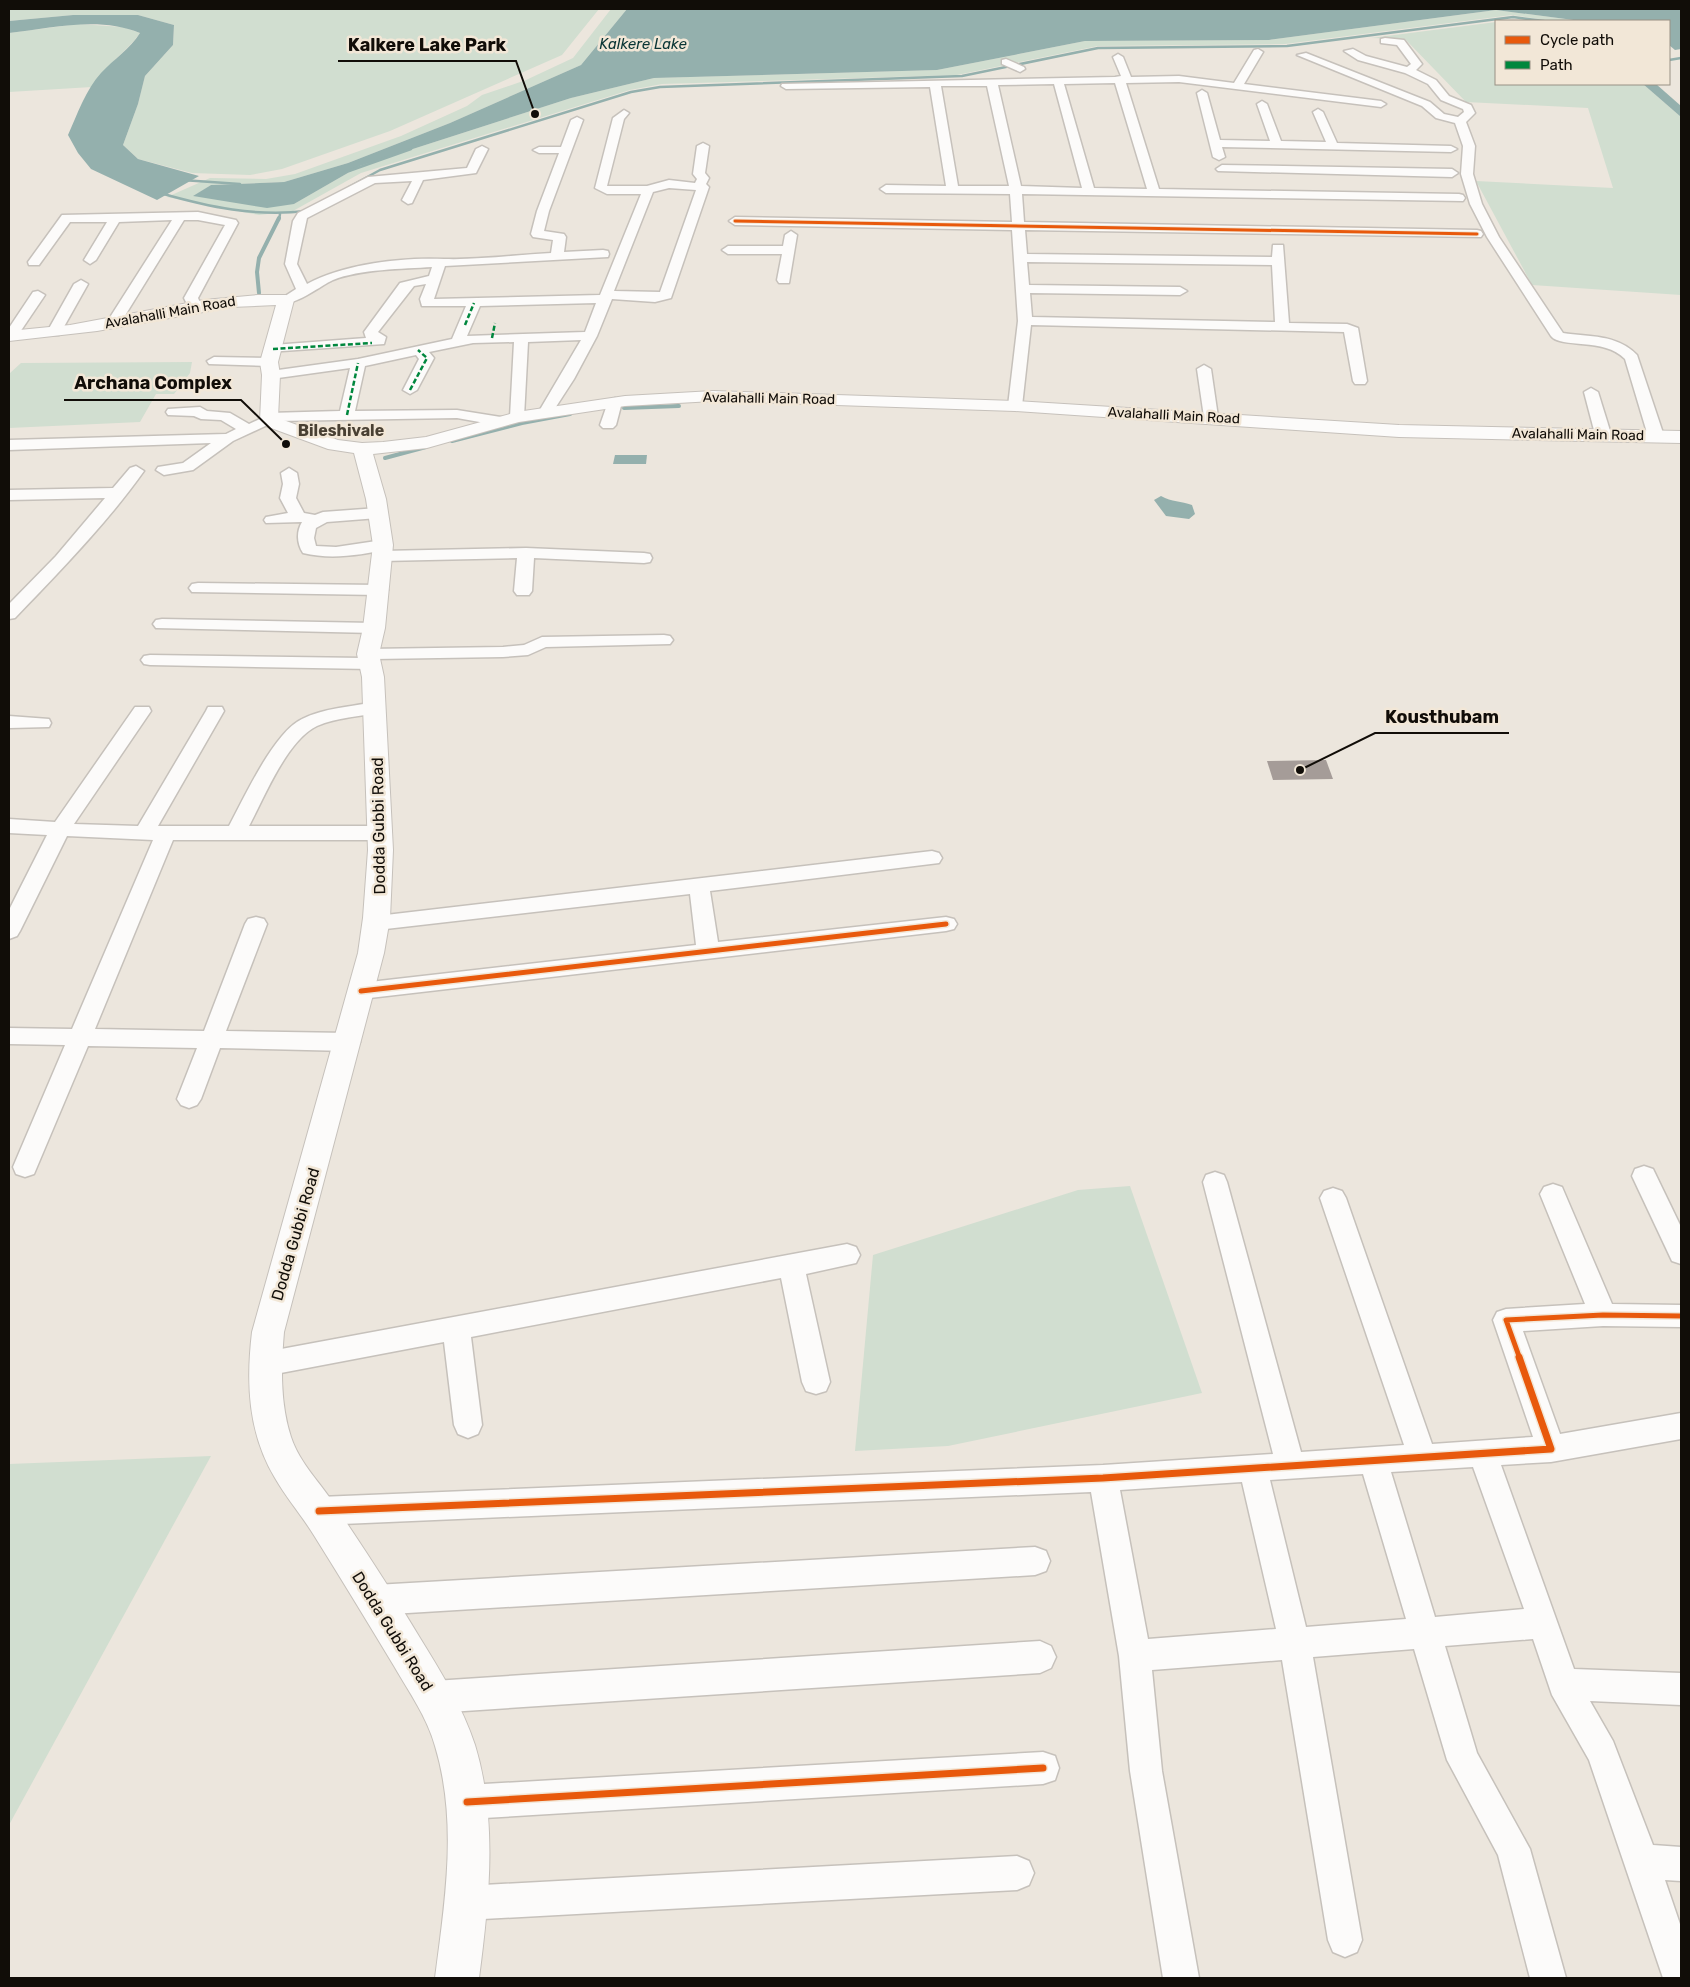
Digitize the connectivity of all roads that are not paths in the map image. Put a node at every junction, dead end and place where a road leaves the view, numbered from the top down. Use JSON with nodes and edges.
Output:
{"nodes":[{"id":1,"x":1385,"y":41,"type":"dead end"},
{"id":2,"x":1349,"y":51,"type":"dead end"},
{"id":3,"x":1258,"y":52,"type":"dead end"},
{"id":4,"x":1302,"y":55,"type":"dead end"},
{"id":5,"x":1118,"y":58,"type":"dead end"},
{"id":6,"x":1409,"y":71,"type":"junction"},
{"id":7,"x":1123,"y":79,"type":"junction"},
{"id":8,"x":1058,"y":80,"type":"junction"},
{"id":9,"x":992,"y":82,"type":"junction"},
{"id":10,"x":935,"y":83,"type":"junction"},
{"id":11,"x":786,"y":86,"type":"dead end"},
{"id":12,"x":1238,"y":86,"type":"junction"},
{"id":13,"x":1202,"y":93,"type":"dead end"},
{"id":14,"x":1262,"y":104,"type":"dead end"},
{"id":15,"x":1380,"y":104,"type":"dead end"},
{"id":16,"x":1318,"y":112,"type":"dead end"},
{"id":17,"x":624,"y":113,"type":"dead end"},
{"id":18,"x":578,"y":120,"type":"dead end"},
{"id":19,"x":1460,"y":121,"type":"junction"},
{"id":20,"x":1215,"y":144,"type":"junction"},
{"id":21,"x":1277,"y":145,"type":"junction"},
{"id":22,"x":703,"y":146,"type":"dead end"},
{"id":23,"x":1333,"y":146,"type":"junction"},
{"id":24,"x":1451,"y":149,"type":"dead end"},
{"id":25,"x":482,"y":150,"type":"dead end"},
{"id":26,"x":539,"y":150,"type":"dead end"},
{"id":27,"x":567,"y":150,"type":"junction"},
{"id":28,"x":1222,"y":169,"type":"junction"},
{"id":29,"x":1452,"y":173,"type":"dead end"},
{"id":30,"x":415,"y":176,"type":"junction"},
{"id":31,"x":700,"y":185,"type":"junction"},
{"id":32,"x":886,"y":189,"type":"dead end"},
{"id":33,"x":648,"y":190,"type":"junction"},
{"id":34,"x":953,"y":190,"type":"junction"},
{"id":35,"x":1016,"y":190,"type":"junction"},
{"id":36,"x":1089,"y":192,"type":"junction"},
{"id":37,"x":1229,"y":194,"type":"junction"},
{"id":38,"x":1161,"y":196,"type":"junction"},
{"id":39,"x":1459,"y":198,"type":"dead end"},
{"id":40,"x":408,"y":200,"type":"dead end"},
{"id":41,"x":180,"y":217,"type":"junction"},
{"id":42,"x":116,"y":218,"type":"junction"},
{"id":43,"x":735,"y":221,"type":"dead end"},
{"id":44,"x":794,"y":222,"type":"junction"},
{"id":45,"x":1019,"y":224,"type":"junction"},
{"id":46,"x":1477,"y":234,"type":"dead end"},
{"id":47,"x":586,"y":240,"type":"dead end"},
{"id":48,"x":1278,"y":247,"type":"dead end"},
{"id":49,"x":728,"y":250,"type":"dead end"},
{"id":50,"x":789,"y":250,"type":"junction"},
{"id":51,"x":584,"y":254,"type":"junction"},
{"id":52,"x":603,"y":254,"type":"dead end"},
{"id":53,"x":557,"y":255,"type":"junction"},
{"id":54,"x":1022,"y":258,"type":"junction"},
{"id":55,"x":90,"y":260,"type":"dead end"},
{"id":56,"x":1279,"y":261,"type":"junction"},
{"id":57,"x":34,"y":262,"type":"dead end"},
{"id":58,"x":440,"y":262,"type":"junction"},
{"id":59,"x":433,"y":280,"type":"junction"},
{"id":60,"x":784,"y":280,"type":"dead end"},
{"id":61,"x":81,"y":284,"type":"dead end"},
{"id":62,"x":1024,"y":289,"type":"junction"},
{"id":63,"x":303,"y":290,"type":"junction"},
{"id":64,"x":1180,"y":291,"type":"dead end"},
{"id":65,"x":38,"y":295,"type":"dead end"},
{"id":66,"x":606,"y":297,"type":"junction"},
{"id":67,"x":286,"y":300,"type":"junction"},
{"id":68,"x":474,"y":303,"type":"junction"},
{"id":69,"x":194,"y":305,"type":"junction"},
{"id":70,"x":1025,"y":321,"type":"junction"},
{"id":71,"x":114,"y":322,"type":"junction"},
{"id":72,"x":495,"y":323,"type":"dead end"},
{"id":73,"x":1282,"y":327,"type":"junction"},
{"id":74,"x":54,"y":332,"type":"junction"},
{"id":75,"x":352,"y":334,"type":"dead end"},
{"id":76,"x":10,"y":335,"type":"edge"},
{"id":77,"x":371,"y":335,"type":"junction"},
{"id":78,"x":590,"y":336,"type":"junction"},
{"id":79,"x":521,"y":337,"type":"junction"},
{"id":80,"x":492,"y":338,"type":"junction"},
{"id":81,"x":458,"y":342,"type":"junction"},
{"id":82,"x":418,"y":350,"type":"junction"},
{"id":83,"x":214,"y":362,"type":"dead end"},
{"id":84,"x":271,"y":362,"type":"junction"},
{"id":85,"x":358,"y":363,"type":"junction"},
{"id":86,"x":1204,"y":369,"type":"dead end"},
{"id":87,"x":1360,"y":381,"type":"dead end"},
{"id":88,"x":410,"y":390,"type":"dead end"},
{"id":89,"x":1591,"y":392,"type":"dead end"},
{"id":90,"x":615,"y":402,"type":"junction"},
{"id":91,"x":1015,"y":406,"type":"junction"},
{"id":92,"x":173,"y":412,"type":"dead end"},
{"id":93,"x":545,"y":413,"type":"junction"},
{"id":94,"x":347,"y":415,"type":"junction"},
{"id":95,"x":1211,"y":417,"type":"junction"},
{"id":96,"x":269,"y":419,"type":"junction"},
{"id":97,"x":510,"y":419,"type":"junction"},
{"id":98,"x":608,"y":425,"type":"dead end"},
{"id":99,"x":251,"y":429,"type":"junction"},
{"id":100,"x":1603,"y":434,"type":"junction"},
{"id":101,"x":1656,"y":436,"type":"junction"},
{"id":102,"x":1681,"y":437,"type":"edge"},
{"id":103,"x":228,"y":438,"type":"junction"},
{"id":104,"x":9,"y":445,"type":"edge"},
{"id":105,"x":362,"y":449,"type":"junction"},
{"id":106,"x":164,"y":470,"type":"dead end"},
{"id":107,"x":136,"y":471,"type":"dead end"},
{"id":108,"x":289,"y":473,"type":"dead end"},
{"id":109,"x":119,"y":493,"type":"junction"},
{"id":110,"x":9,"y":494,"type":"edge"},
{"id":111,"x":378,"y":513,"type":"junction"},
{"id":112,"x":298,"y":517,"type":"junction"},
{"id":113,"x":272,"y":520,"type":"dead end"},
{"id":114,"x":316,"y":520,"type":"junction"},
{"id":115,"x":382,"y":550,"type":"junction"},
{"id":116,"x":526,"y":553,"type":"junction"},
{"id":117,"x":644,"y":558,"type":"dead end"},
{"id":118,"x":198,"y":588,"type":"dead end"},
{"id":119,"x":9,"y":590,"type":"edge"},
{"id":120,"x":379,"y":590,"type":"junction"},
{"id":121,"x":30,"y":592,"type":"junction"},
{"id":122,"x":523,"y":592,"type":"dead end"},
{"id":123,"x":9,"y":614,"type":"edge"},
{"id":124,"x":162,"y":624,"type":"dead end"},
{"id":125,"x":664,"y":640,"type":"dead end"},
{"id":126,"x":371,"y":649,"type":"junction"},
{"id":127,"x":150,"y":660,"type":"dead end"},
{"id":128,"x":374,"y":708,"type":"junction"},
{"id":129,"x":142,"y":711,"type":"dead end"},
{"id":130,"x":214,"y":711,"type":"dead end"},
{"id":131,"x":9,"y":722,"type":"edge"},
{"id":132,"x":42,"y":723,"type":"dead end"},
{"id":133,"x":9,"y":826,"type":"edge"},
{"id":134,"x":59,"y":831,"type":"junction"},
{"id":135,"x":144,"y":833,"type":"junction"},
{"id":136,"x":166,"y":833,"type":"junction"},
{"id":137,"x":235,"y":833,"type":"junction"},
{"id":138,"x":380,"y":833,"type":"junction"},
{"id":139,"x":932,"y":858,"type":"dead end"},
{"id":140,"x":699,"y":885,"type":"junction"},
{"id":141,"x":377,"y":922,"type":"junction"},
{"id":142,"x":256,"y":924,"type":"dead end"},
{"id":143,"x":946,"y":924,"type":"dead end"},
{"id":144,"x":9,"y":932,"type":"edge"},
{"id":145,"x":708,"y":951,"type":"junction"},
{"id":146,"x":361,"y":991,"type":"junction"},
{"id":147,"x":9,"y":1036,"type":"edge"},
{"id":148,"x":80,"y":1037,"type":"junction"},
{"id":149,"x":210,"y":1040,"type":"junction"},
{"id":150,"x":348,"y":1042,"type":"junction"},
{"id":151,"x":189,"y":1099,"type":"dead end"},
{"id":152,"x":25,"y":1167,"type":"dead end"},
{"id":153,"x":1644,"y":1176,"type":"dead end"},
{"id":154,"x":1215,"y":1182,"type":"dead end"},
{"id":155,"x":1553,"y":1194,"type":"dead end"},
{"id":156,"x":1333,"y":1198,"type":"dead end"},
{"id":157,"x":1681,"y":1253,"type":"edge"},
{"id":158,"x":846,"y":1255,"type":"dead end"},
{"id":159,"x":791,"y":1265,"type":"junction"},
{"id":160,"x":1603,"y":1315,"type":"junction"},
{"id":161,"x":1681,"y":1316,"type":"edge"},
{"id":162,"x":456,"y":1328,"type":"junction"},
{"id":163,"x":265,"y":1364,"type":"junction"},
{"id":164,"x":816,"y":1382,"type":"dead end"},
{"id":165,"x":468,"y":1425,"type":"dead end"},
{"id":166,"x":1681,"y":1426,"type":"edge"},
{"id":167,"x":1551,"y":1449,"type":"junction"},
{"id":168,"x":1483,"y":1454,"type":"junction"},
{"id":169,"x":1422,"y":1458,"type":"junction"},
{"id":170,"x":1374,"y":1462,"type":"junction"},
{"id":171,"x":1291,"y":1466,"type":"junction"},
{"id":172,"x":1253,"y":1469,"type":"junction"},
{"id":173,"x":1103,"y":1478,"type":"junction"},
{"id":174,"x":319,"y":1511,"type":"junction"},
{"id":175,"x":1035,"y":1561,"type":"dead end"},
{"id":176,"x":374,"y":1600,"type":"junction"},
{"id":177,"x":1544,"y":1623,"type":"junction"},
{"id":178,"x":1425,"y":1632,"type":"junction"},
{"id":179,"x":1295,"y":1643,"type":"junction"},
{"id":180,"x":1134,"y":1656,"type":"junction"},
{"id":181,"x":1040,"y":1657,"type":"dead end"},
{"id":182,"x":1563,"y":1684,"type":"junction"},
{"id":183,"x":1681,"y":1689,"type":"edge"},
{"id":184,"x":434,"y":1697,"type":"junction"},
{"id":185,"x":1042,"y":1768,"type":"dead end"},
{"id":186,"x":467,"y":1802,"type":"junction"},
{"id":187,"x":1642,"y":1861,"type":"junction"},
{"id":188,"x":1681,"y":1864,"type":"edge"},
{"id":189,"x":1017,"y":1873,"type":"dead end"},
{"id":190,"x":466,"y":1903,"type":"junction"},
{"id":191,"x":1345,"y":1940,"type":"dead end"},
{"id":192,"x":457,"y":1978,"type":"edge"},
{"id":193,"x":1181,"y":1978,"type":"edge"},
{"id":194,"x":1548,"y":1978,"type":"edge"},
{"id":195,"x":1680,"y":1978,"type":"edge"}],
"edges":[{"from":1,"to":6,"type":"street"},
{"from":2,"to":6,"type":"street"},
{"from":3,"to":12,"type":"street"},
{"from":4,"to":19,"type":"street"},
{"from":5,"to":7,"type":"street"},
{"from":6,"to":19,"type":"street"},
{"from":7,"to":8,"type":"street"},
{"from":7,"to":12,"type":"street"},
{"from":7,"to":38,"type":"street"},
{"from":8,"to":9,"type":"street"},
{"from":8,"to":36,"type":"street"},
{"from":9,"to":10,"type":"street"},
{"from":9,"to":35,"type":"street"},
{"from":10,"to":11,"type":"street"},
{"from":10,"to":34,"type":"street"},
{"from":12,"to":15,"type":"street"},
{"from":13,"to":20,"type":"street"},
{"from":14,"to":21,"type":"street"},
{"from":16,"to":23,"type":"street"},
{"from":17,"to":33,"type":"street"},
{"from":18,"to":27,"type":"street"},
{"from":19,"to":101,"type":"street"},
{"from":20,"to":21,"type":"street"},
{"from":20,"to":28,"type":"street"},
{"from":21,"to":23,"type":"street"},
{"from":22,"to":31,"type":"street"},
{"from":23,"to":24,"type":"street"},
{"from":25,"to":30,"type":"street"},
{"from":26,"to":27,"type":"street"},
{"from":27,"to":53,"type":"street"},
{"from":28,"to":29,"type":"street"},
{"from":28,"to":37,"type":"street"},
{"from":30,"to":40,"type":"street"},
{"from":30,"to":63,"type":"street"},
{"from":31,"to":33,"type":"street"},
{"from":31,"to":66,"type":"street"},
{"from":32,"to":34,"type":"street"},
{"from":33,"to":66,"type":"street"},
{"from":34,"to":35,"type":"street"},
{"from":35,"to":36,"type":"street"},
{"from":35,"to":45,"type":"street"},
{"from":36,"to":38,"type":"street"},
{"from":37,"to":38,"type":"street"},
{"from":37,"to":39,"type":"street"},
{"from":41,"to":42,"type":"street"},
{"from":41,"to":69,"type":"street"},
{"from":41,"to":71,"type":"street"},
{"from":42,"to":55,"type":"street"},
{"from":42,"to":57,"type":"street"},
{"from":43,"to":44,"type":"street"},
{"from":44,"to":45,"type":"street"},
{"from":44,"to":50,"type":"street"},
{"from":45,"to":46,"type":"street"},
{"from":45,"to":54,"type":"street"},
{"from":47,"to":51,"type":"street"},
{"from":48,"to":56,"type":"street"},
{"from":49,"to":50,"type":"street"},
{"from":50,"to":60,"type":"street"},
{"from":51,"to":52,"type":"street"},
{"from":51,"to":53,"type":"street"},
{"from":53,"to":58,"type":"street"},
{"from":54,"to":56,"type":"street"},
{"from":54,"to":62,"type":"street"},
{"from":56,"to":73,"type":"street"},
{"from":58,"to":59,"type":"street"},
{"from":58,"to":63,"type":"street"},
{"from":59,"to":68,"type":"street"},
{"from":59,"to":77,"type":"street"},
{"from":61,"to":74,"type":"street"},
{"from":62,"to":64,"type":"street"},
{"from":62,"to":70,"type":"street"},
{"from":63,"to":67,"type":"street"},
{"from":65,"to":76,"type":"street"},
{"from":66,"to":68,"type":"street"},
{"from":66,"to":78,"type":"street"},
{"from":67,"to":69,"type":"main road","name":"Avalahalli Main Road"},
{"from":67,"to":84,"type":"main road"},
{"from":68,"to":81,"type":"street"},
{"from":69,"to":71,"type":"main road","name":"Avalahalli Main Road"},
{"from":70,"to":73,"type":"street"},
{"from":70,"to":91,"type":"street"},
{"from":71,"to":74,"type":"main road","name":"Avalahalli Main Road"},
{"from":72,"to":80,"type":"street"},
{"from":73,"to":87,"type":"street"},
{"from":74,"to":76,"type":"main road","name":"Avalahalli Main Road"},
{"from":75,"to":77,"type":"street"},
{"from":77,"to":84,"type":"street"},
{"from":78,"to":79,"type":"street"},
{"from":78,"to":93,"type":"street"},
{"from":79,"to":80,"type":"street"},
{"from":79,"to":97,"type":"street"},
{"from":80,"to":81,"type":"street"},
{"from":81,"to":82,"type":"street"},
{"from":82,"to":85,"type":"street"},
{"from":82,"to":88,"type":"street"},
{"from":83,"to":84,"type":"street"},
{"from":84,"to":85,"type":"street"},
{"from":84,"to":96,"type":"main road"},
{"from":85,"to":94,"type":"street"},
{"from":86,"to":95,"type":"street"},
{"from":89,"to":100,"type":"street"},
{"from":90,"to":91,"type":"main road","name":"Avalahalli Main Road"},
{"from":90,"to":93,"type":"main road","name":"Avalahalli Main Road"},
{"from":90,"to":98,"type":"street"},
{"from":91,"to":95,"type":"main road","name":"Avalahalli Main Road"},
{"from":92,"to":99,"type":"street"},
{"from":93,"to":97,"type":"main road","name":"Avalahalli Main Road"},
{"from":94,"to":96,"type":"street"},
{"from":94,"to":97,"type":"street"},
{"from":95,"to":100,"type":"main road","name":"Avalahalli Main Road"},
{"from":96,"to":99,"type":"street"},
{"from":96,"to":105,"type":"main road","name":"Avalahalli Main Road"},
{"from":97,"to":105,"type":"main road","name":"Avalahalli Main Road"},
{"from":99,"to":103,"type":"street"},
{"from":100,"to":101,"type":"main road","name":"Avalahalli Main Road"},
{"from":101,"to":102,"type":"main road","name":"Avalahalli Main Road"},
{"from":103,"to":104,"type":"street"},
{"from":103,"to":106,"type":"street"},
{"from":105,"to":111,"type":"main road","name":"Dodda Gubbi Road"},
{"from":107,"to":109,"type":"street"},
{"from":108,"to":112,"type":"street"},
{"from":109,"to":110,"type":"street"},
{"from":109,"to":121,"type":"street"},
{"from":111,"to":114,"type":"street"},
{"from":111,"to":115,"type":"main road","name":"Dodda Gubbi Road"},
{"from":112,"to":113,"type":"street"},
{"from":112,"to":114,"type":"street"},
{"from":114,"to":115,"type":"street"},
{"from":115,"to":116,"type":"street"},
{"from":115,"to":120,"type":"main road","name":"Dodda Gubbi Road"},
{"from":116,"to":117,"type":"street"},
{"from":116,"to":122,"type":"street"},
{"from":118,"to":120,"type":"street"},
{"from":119,"to":121,"type":"street"},
{"from":120,"to":126,"type":"main road","name":"Dodda Gubbi Road"},
{"from":121,"to":123,"type":"street"},
{"from":124,"to":126,"type":"street"},
{"from":125,"to":126,"type":"street"},
{"from":126,"to":127,"type":"street"},
{"from":126,"to":128,"type":"main road","name":"Dodda Gubbi Road"},
{"from":128,"to":137,"type":"street"},
{"from":128,"to":138,"type":"main road","name":"Dodda Gubbi Road"},
{"from":129,"to":134,"type":"street"},
{"from":130,"to":135,"type":"street"},
{"from":131,"to":132,"type":"street"},
{"from":133,"to":134,"type":"street"},
{"from":134,"to":135,"type":"street"},
{"from":134,"to":144,"type":"street"},
{"from":135,"to":136,"type":"street"},
{"from":136,"to":137,"type":"street"},
{"from":136,"to":148,"type":"street"},
{"from":137,"to":138,"type":"street"},
{"from":138,"to":141,"type":"main road","name":"Dodda Gubbi Road"},
{"from":139,"to":140,"type":"street"},
{"from":140,"to":141,"type":"street"},
{"from":140,"to":145,"type":"street"},
{"from":141,"to":146,"type":"main road","name":"Dodda Gubbi Road"},
{"from":142,"to":149,"type":"street"},
{"from":143,"to":145,"type":"street"},
{"from":145,"to":146,"type":"street"},
{"from":146,"to":150,"type":"main road","name":"Dodda Gubbi Road"},
{"from":147,"to":148,"type":"street"},
{"from":148,"to":149,"type":"street"},
{"from":148,"to":152,"type":"street"},
{"from":149,"to":150,"type":"street"},
{"from":149,"to":151,"type":"street"},
{"from":150,"to":163,"type":"main road","name":"Dodda Gubbi Road"},
{"from":153,"to":157,"type":"street"},
{"from":154,"to":171,"type":"street"},
{"from":155,"to":160,"type":"street"},
{"from":156,"to":169,"type":"street"},
{"from":158,"to":159,"type":"street"},
{"from":159,"to":162,"type":"street"},
{"from":159,"to":164,"type":"street"},
{"from":160,"to":161,"type":"street"},
{"from":160,"to":167,"type":"street"},
{"from":162,"to":163,"type":"street"},
{"from":162,"to":165,"type":"street"},
{"from":163,"to":174,"type":"main road","name":"Dodda Gubbi Road"},
{"from":166,"to":167,"type":"street"},
{"from":167,"to":168,"type":"street"},
{"from":168,"to":169,"type":"street"},
{"from":168,"to":177,"type":"street"},
{"from":169,"to":170,"type":"street"},
{"from":170,"to":171,"type":"street"},
{"from":170,"to":178,"type":"street"},
{"from":171,"to":172,"type":"street"},
{"from":172,"to":173,"type":"street"},
{"from":172,"to":179,"type":"street"},
{"from":173,"to":174,"type":"street"},
{"from":173,"to":180,"type":"street"},
{"from":174,"to":176,"type":"main road","name":"Dodda Gubbi Road"},
{"from":175,"to":176,"type":"street"},
{"from":176,"to":184,"type":"main road","name":"Dodda Gubbi Road"},
{"from":177,"to":178,"type":"street"},
{"from":177,"to":182,"type":"street"},
{"from":178,"to":179,"type":"street"},
{"from":178,"to":194,"type":"street"},
{"from":179,"to":180,"type":"street"},
{"from":179,"to":191,"type":"street"},
{"from":180,"to":193,"type":"street"},
{"from":181,"to":184,"type":"street"},
{"from":182,"to":183,"type":"street"},
{"from":182,"to":187,"type":"street"},
{"from":184,"to":186,"type":"main road","name":"Dodda Gubbi Road"},
{"from":185,"to":186,"type":"street"},
{"from":186,"to":190,"type":"main road","name":"Dodda Gubbi Road"},
{"from":187,"to":188,"type":"street"},
{"from":187,"to":195,"type":"street"},
{"from":189,"to":190,"type":"street"},
{"from":190,"to":192,"type":"main road","name":"Dodda Gubbi Road"}]}
